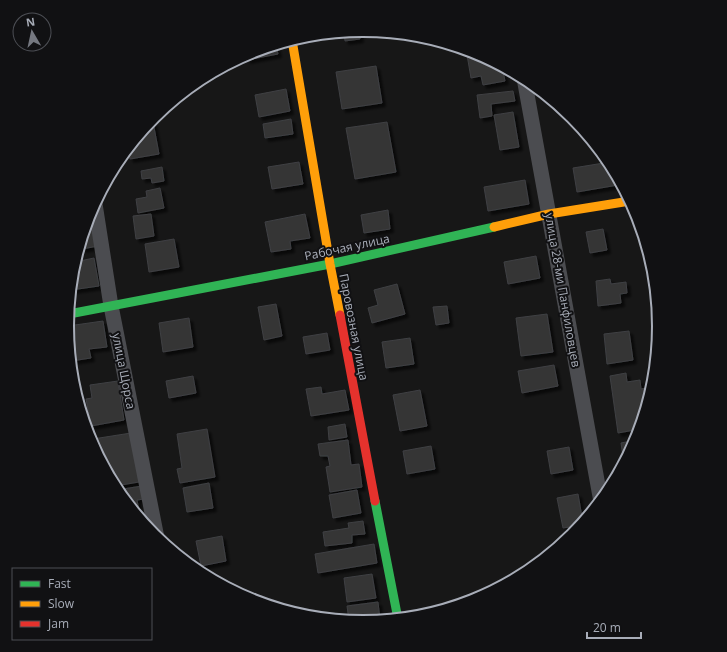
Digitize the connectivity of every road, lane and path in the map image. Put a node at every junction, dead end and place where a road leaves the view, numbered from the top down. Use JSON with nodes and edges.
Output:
{"nodes":[{"id":1,"x":293,"y":46,"type":"edge"},
{"id":2,"x":526,"y":87,"type":"edge"},
{"id":3,"x":624,"y":201,"type":"edge"},
{"id":4,"x":97,"y":214,"type":"edge"},
{"id":5,"x":549,"y":214,"type":"junction"},
{"id":6,"x":330,"y":264,"type":"junction"},
{"id":7,"x":111,"y":306,"type":"junction"},
{"id":8,"x":75,"y":313,"type":"edge"},
{"id":9,"x":599,"y":494,"type":"edge"},
{"id":10,"x":155,"y":526,"type":"edge"},
{"id":11,"x":397,"y":613,"type":"edge"}],
"edges":[{"from":1,"to":6,"type":"street","name":"Паровозная улица"},
{"from":2,"to":5,"type":"street","name":"улица 28-ми Панфиловцев"},
{"from":3,"to":5,"type":"street","name":"Рабочая улица"},
{"from":4,"to":7,"type":"street","name":"улица Щорса"},
{"from":5,"to":6,"type":"street","name":"Рабочая улица"},
{"from":5,"to":9,"type":"street","name":"улица 28-ми Панфиловцев"},
{"from":6,"to":7,"type":"street","name":"Рабочая улица"},
{"from":6,"to":11,"type":"street","name":"Паровозная улица"},
{"from":7,"to":8,"type":"street","name":"Рабочая улица"},
{"from":7,"to":10,"type":"street","name":"улица Щорса"}]}
